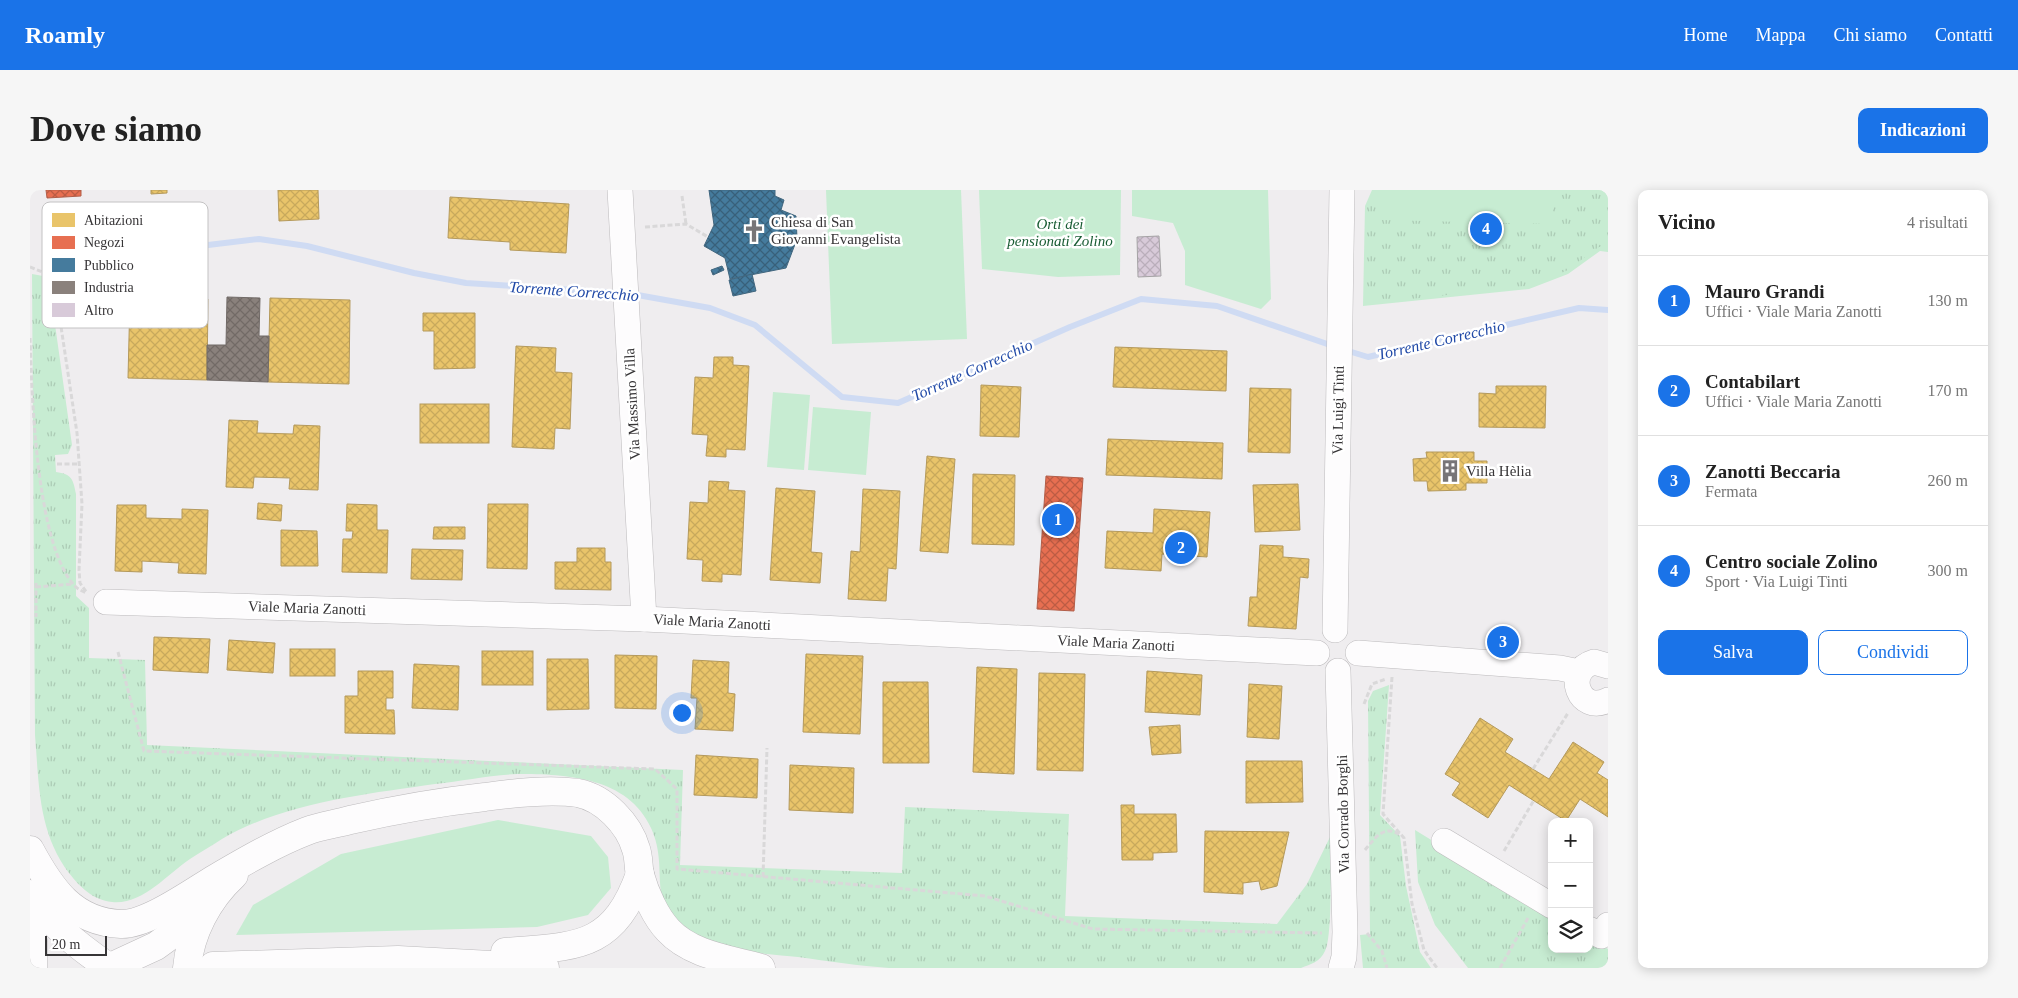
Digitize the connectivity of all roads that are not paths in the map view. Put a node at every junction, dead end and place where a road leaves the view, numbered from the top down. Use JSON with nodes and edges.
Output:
{"nodes":[{"id":1,"x":620,"y":190,"type":"edge"},
{"id":2,"x":1342,"y":190,"type":"edge"},
{"id":3,"x":96,"y":598,"type":"road end"},
{"id":4,"x":644,"y":619,"type":"junction"},
{"id":5,"x":1335,"y":630,"type":"junction"},
{"id":6,"x":1317,"y":653,"type":"junction"},
{"id":7,"x":1358,"y":653,"type":"junction"},
{"id":8,"x":1608,"y":666,"type":"edge"},
{"id":9,"x":1338,"y":671,"type":"junction"},
{"id":10,"x":1579,"y":672,"type":"junction"},
{"id":11,"x":1608,"y":700,"type":"edge"},
{"id":12,"x":1444,"y":841,"type":"dead end"},
{"id":13,"x":30,"y":850,"type":"edge"},
{"id":14,"x":252,"y":859,"type":"junction"},
{"id":15,"x":640,"y":874,"type":"junction"},
{"id":16,"x":30,"y":894,"type":"edge"},
{"id":17,"x":1545,"y":902,"type":"edge"},
{"id":18,"x":207,"y":908,"type":"junction"},
{"id":19,"x":1608,"y":925,"type":"edge"},
{"id":20,"x":30,"y":926,"type":"edge"},
{"id":21,"x":1593,"y":931,"type":"edge"},
{"id":22,"x":398,"y":960,"type":"junction"},
{"id":23,"x":1345,"y":964,"type":"edge"},
{"id":24,"x":115,"y":966,"type":"edge"},
{"id":25,"x":200,"y":967,"type":"edge"},
{"id":26,"x":33,"y":968,"type":"edge"},
{"id":27,"x":74,"y":968,"type":"edge"},
{"id":28,"x":545,"y":968,"type":"edge"},
{"id":29,"x":760,"y":968,"type":"edge"}],
"edges":[{"from":1,"to":4,"type":"street","name":"Via Massimo Villa"},
{"from":2,"to":5,"type":"street","name":"Via Luigi Tinti"},
{"from":3,"to":4,"type":"street","name":"Viale Maria Zanotti"},
{"from":4,"to":6,"type":"street","name":"Viale Maria Zanotti"},
{"from":5,"to":6,"type":"street"},
{"from":5,"to":7,"type":"street"},
{"from":6,"to":9,"type":"street"},
{"from":7,"to":9,"type":"street"},
{"from":7,"to":10,"type":"street"},
{"from":8,"to":10,"type":"street"},
{"from":9,"to":23,"type":"street","name":"Via Corrado Borghi"},
{"from":10,"to":11,"type":"street"},
{"from":12,"to":17,"type":"street"},
{"from":13,"to":14,"type":"main road"},
{"from":14,"to":15,"type":"main road"},
{"from":14,"to":18,"type":"main road"},
{"from":15,"to":22,"type":"main road"},
{"from":15,"to":29,"type":"main road"},
{"from":16,"to":24,"type":"main road"},
{"from":18,"to":24,"type":"main road"},
{"from":18,"to":25,"type":"main road"},
{"from":19,"to":21,"type":"street"},
{"from":20,"to":26,"type":"main road"},
{"from":22,"to":25,"type":"main road"},
{"from":22,"to":28,"type":"main road"},
{"from":24,"to":27,"type":"main road"}]}
